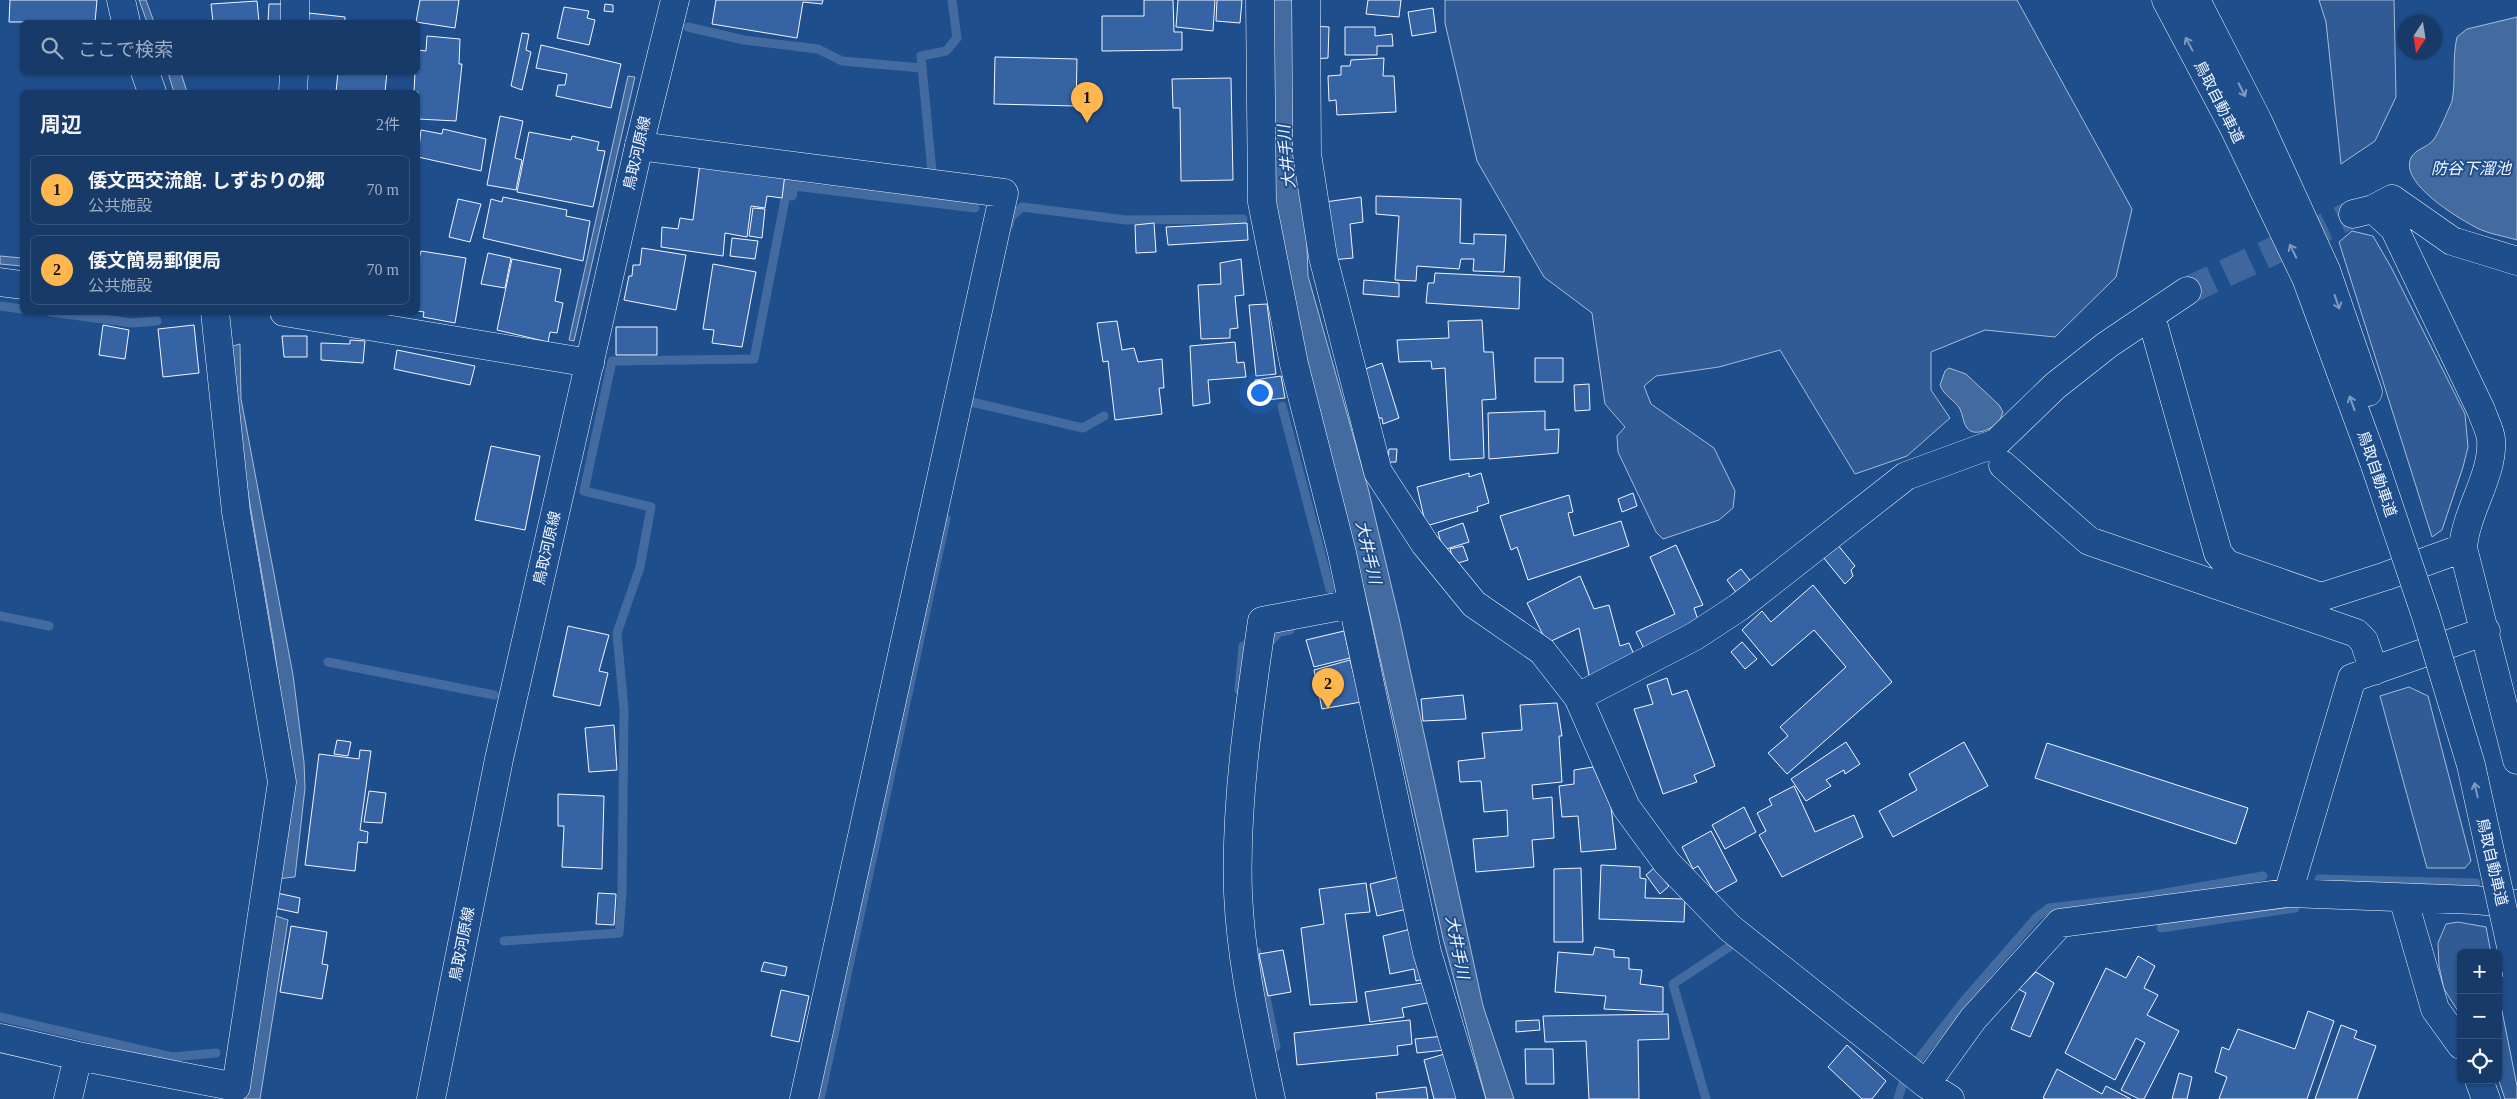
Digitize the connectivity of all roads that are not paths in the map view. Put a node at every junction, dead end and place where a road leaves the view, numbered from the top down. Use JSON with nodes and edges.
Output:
{"nodes":[{"id":1,"x":121,"y":0,"type":"edge"},
{"id":2,"x":295,"y":0,"type":"edge"},
{"id":3,"x":675,"y":0,"type":"edge"},
{"id":4,"x":1260,"y":0,"type":"edge"},
{"id":5,"x":1306,"y":0,"type":"edge"},
{"id":6,"x":2166,"y":0,"type":"edge"},
{"id":7,"x":2196,"y":0,"type":"edge"},
{"id":8,"x":126,"y":20,"type":"edge"},
{"id":9,"x":295,"y":20,"type":"edge"},
{"id":10,"x":146,"y":75,"type":"edge"},
{"id":11,"x":294,"y":75,"type":"edge"},
{"id":12,"x":151,"y":90,"type":"edge"},
{"id":13,"x":293,"y":90,"type":"edge"},
{"id":14,"x":639,"y":146,"type":"junction"},
{"id":15,"x":2517,"y":261,"type":"edge"},
{"id":16,"x":0,"y":282,"type":"edge"},
{"id":17,"x":20,"y":285,"type":"edge"},
{"id":18,"x":2187,"y":291,"type":"tunnel mouth"},
{"id":19,"x":215,"y":315,"type":"edge"},
{"id":20,"x":304,"y":315,"type":"edge"},
{"id":21,"x":2150,"y":316,"type":"junction"},
{"id":22,"x":590,"y":363,"type":"junction"},
{"id":23,"x":2383,"y":463,"type":"junction"},
{"id":24,"x":2003,"y":465,"type":"dead end"},
{"id":25,"x":2463,"y":548,"type":"junction"},
{"id":26,"x":1352,"y":604,"type":"junction"},
{"id":27,"x":2486,"y":631,"type":"junction"},
{"id":28,"x":2374,"y":671,"type":"junction"},
{"id":29,"x":1578,"y":697,"type":"junction"},
{"id":30,"x":2517,"y":760,"type":"edge"},
{"id":31,"x":2517,"y":891,"type":"edge"},
{"id":32,"x":2288,"y":892,"type":"junction"},
{"id":33,"x":2403,"y":898,"type":"junction"},
{"id":34,"x":2517,"y":904,"type":"edge"},
{"id":35,"x":2517,"y":974,"type":"edge"},
{"id":36,"x":0,"y":1038,"type":"edge"},
{"id":37,"x":2457,"y":1039,"type":"edge"},
{"id":38,"x":78,"y":1056,"type":"junction"},
{"id":39,"x":1926,"y":1084,"type":"junction"},
{"id":40,"x":2480,"y":1084,"type":"edge"},
{"id":41,"x":68,"y":1099,"type":"edge"},
{"id":42,"x":431,"y":1099,"type":"edge"},
{"id":43,"x":804,"y":1099,"type":"edge"},
{"id":44,"x":1271,"y":1099,"type":"edge"},
{"id":45,"x":1471,"y":1099,"type":"edge"},
{"id":46,"x":1950,"y":1099,"type":"edge"},
{"id":47,"x":2486,"y":1099,"type":"edge"}],
"edges":[{"from":1,"to":8,"type":"main road"},
{"from":2,"to":9,"type":"main road"},
{"from":3,"to":14,"type":"main road","name":"鳥取河原線"},
{"from":4,"to":26,"type":"main road"},
{"from":5,"to":29,"type":"main road"},
{"from":23,"to":6,"type":"main road","name":"鳥取自動車道","one_way":true},
{"from":7,"to":23,"type":"main road","name":"鳥取自動車道","one_way":true},
{"from":10,"to":12,"type":"main road"},
{"from":11,"to":13,"type":"main road"},
{"from":14,"to":22,"type":"main road","name":"鳥取河原線"},
{"from":14,"to":43,"type":"main road"},
{"from":15,"to":25,"type":"main road"},
{"from":16,"to":17,"type":"main road"},
{"from":18,"to":21,"type":"main road"},
{"from":19,"to":38,"type":"main road"},
{"from":20,"to":22,"type":"main road"},
{"from":21,"to":25,"type":"main road"},
{"from":21,"to":29,"type":"main road"},
{"from":22,"to":42,"type":"main road","name":"鳥取河原線"},
{"from":23,"to":31,"type":"main road","name":"鳥取自動車道"},
{"from":35,"to":23,"type":"main road","name":"鳥取自動車道","one_way":true,"bridge":true},
{"from":24,"to":28,"type":"main road"},
{"from":25,"to":27,"type":"main road"},
{"from":26,"to":44,"type":"main road"},
{"from":26,"to":45,"type":"main road"},
{"from":27,"to":28,"type":"main road"},
{"from":27,"to":30,"type":"main road"},
{"from":28,"to":32,"type":"main road"},
{"from":29,"to":39,"type":"main road"},
{"from":32,"to":33,"type":"main road"},
{"from":32,"to":39,"type":"main road"},
{"from":33,"to":34,"type":"main road"},
{"from":33,"to":37,"type":"main road"},
{"from":36,"to":38,"type":"main road"},
{"from":38,"to":41,"type":"main road"},
{"from":39,"to":46,"type":"main road"},
{"from":40,"to":47,"type":"main road"}]}
